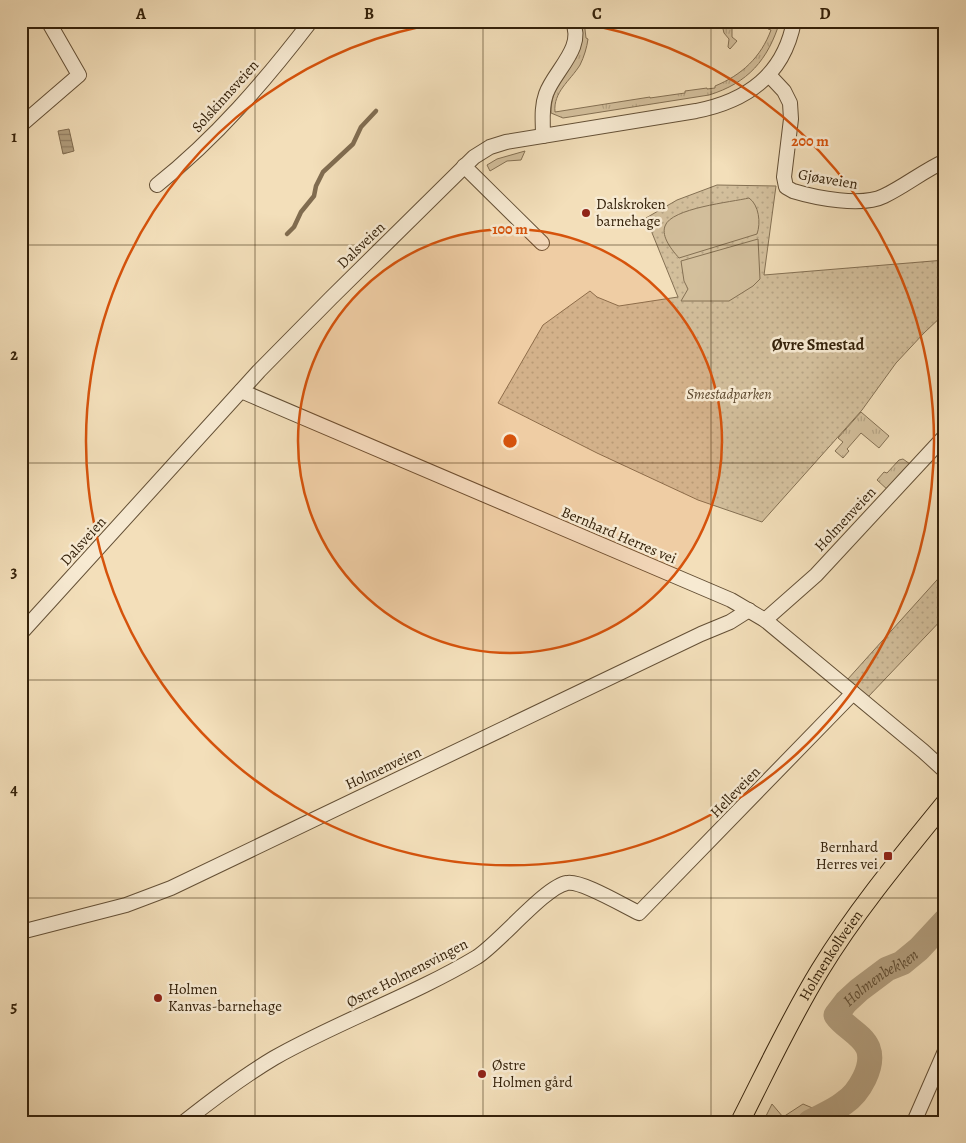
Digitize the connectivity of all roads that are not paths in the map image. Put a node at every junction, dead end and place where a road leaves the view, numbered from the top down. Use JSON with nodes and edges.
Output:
{"nodes":[{"id":1,"x":48,"y":21,"type":"edge"},
{"id":2,"x":311,"y":21,"type":"edge"},
{"id":3,"x":572,"y":21,"type":"edge"},
{"id":4,"x":794,"y":21,"type":"edge"},
{"id":5,"x":769,"y":75,"type":"junction"},
{"id":6,"x":21,"y":125,"type":"edge"},
{"id":7,"x":543,"y":136,"type":"junction"},
{"id":8,"x":945,"y":161,"type":"edge"},
{"id":9,"x":464,"y":166,"type":"junction"},
{"id":10,"x":156,"y":185,"type":"dead end"},
{"id":11,"x":542,"y":243,"type":"dead end"},
{"id":12,"x":241,"y":391,"type":"junction"},
{"id":13,"x":945,"y":436,"type":"edge"},
{"id":14,"x":749,"y":610,"type":"junction"},
{"id":15,"x":765,"y":620,"type":"junction"},
{"id":16,"x":21,"y":633,"type":"edge"},
{"id":17,"x":853,"y":693,"type":"junction"},
{"id":18,"x":945,"y":772,"type":"edge"},
{"id":19,"x":945,"y":803,"type":"edge"},
{"id":20,"x":639,"y":913,"type":"joint"},
{"id":21,"x":21,"y":932,"type":"edge"},
{"id":22,"x":945,"y":1051,"type":"edge"},
{"id":23,"x":184,"y":1122,"type":"edge"},
{"id":24,"x":740,"y":1122,"type":"edge"},
{"id":25,"x":914,"y":1122,"type":"edge"}],
"edges":[{"from":1,"to":6,"type":"street"},
{"from":2,"to":10,"type":"street","name":"Solskinnsveien"},
{"from":3,"to":7,"type":"street"},
{"from":4,"to":5,"type":"street","name":"Dalsveien"},
{"from":5,"to":7,"type":"street","name":"Dalsveien"},
{"from":5,"to":8,"type":"street","name":"Gjøaveien"},
{"from":7,"to":9,"type":"street","name":"Dalsveien"},
{"from":9,"to":11,"type":"street"},
{"from":9,"to":12,"type":"street","name":"Dalsveien"},
{"from":12,"to":14,"type":"street","name":"Bernhard Herres vei"},
{"from":12,"to":16,"type":"street","name":"Dalsveien"},
{"from":13,"to":15,"type":"street","name":"Holmenveien"},
{"from":14,"to":15,"type":"street","name":"Bernhard Herres vei"},
{"from":14,"to":21,"type":"street","name":"Holmenveien"},
{"from":15,"to":17,"type":"street","name":"Bernhard Herres vei"},
{"from":17,"to":18,"type":"street","name":"Bernhard Herres vei"},
{"from":17,"to":20,"type":"street","name":"Helleveien"},
{"from":19,"to":24,"type":"main road","name":"Holmenkollveien"},
{"from":20,"to":23,"type":"street","name":"Østre Holmensvingen"},
{"from":22,"to":25,"type":"street"}]}
